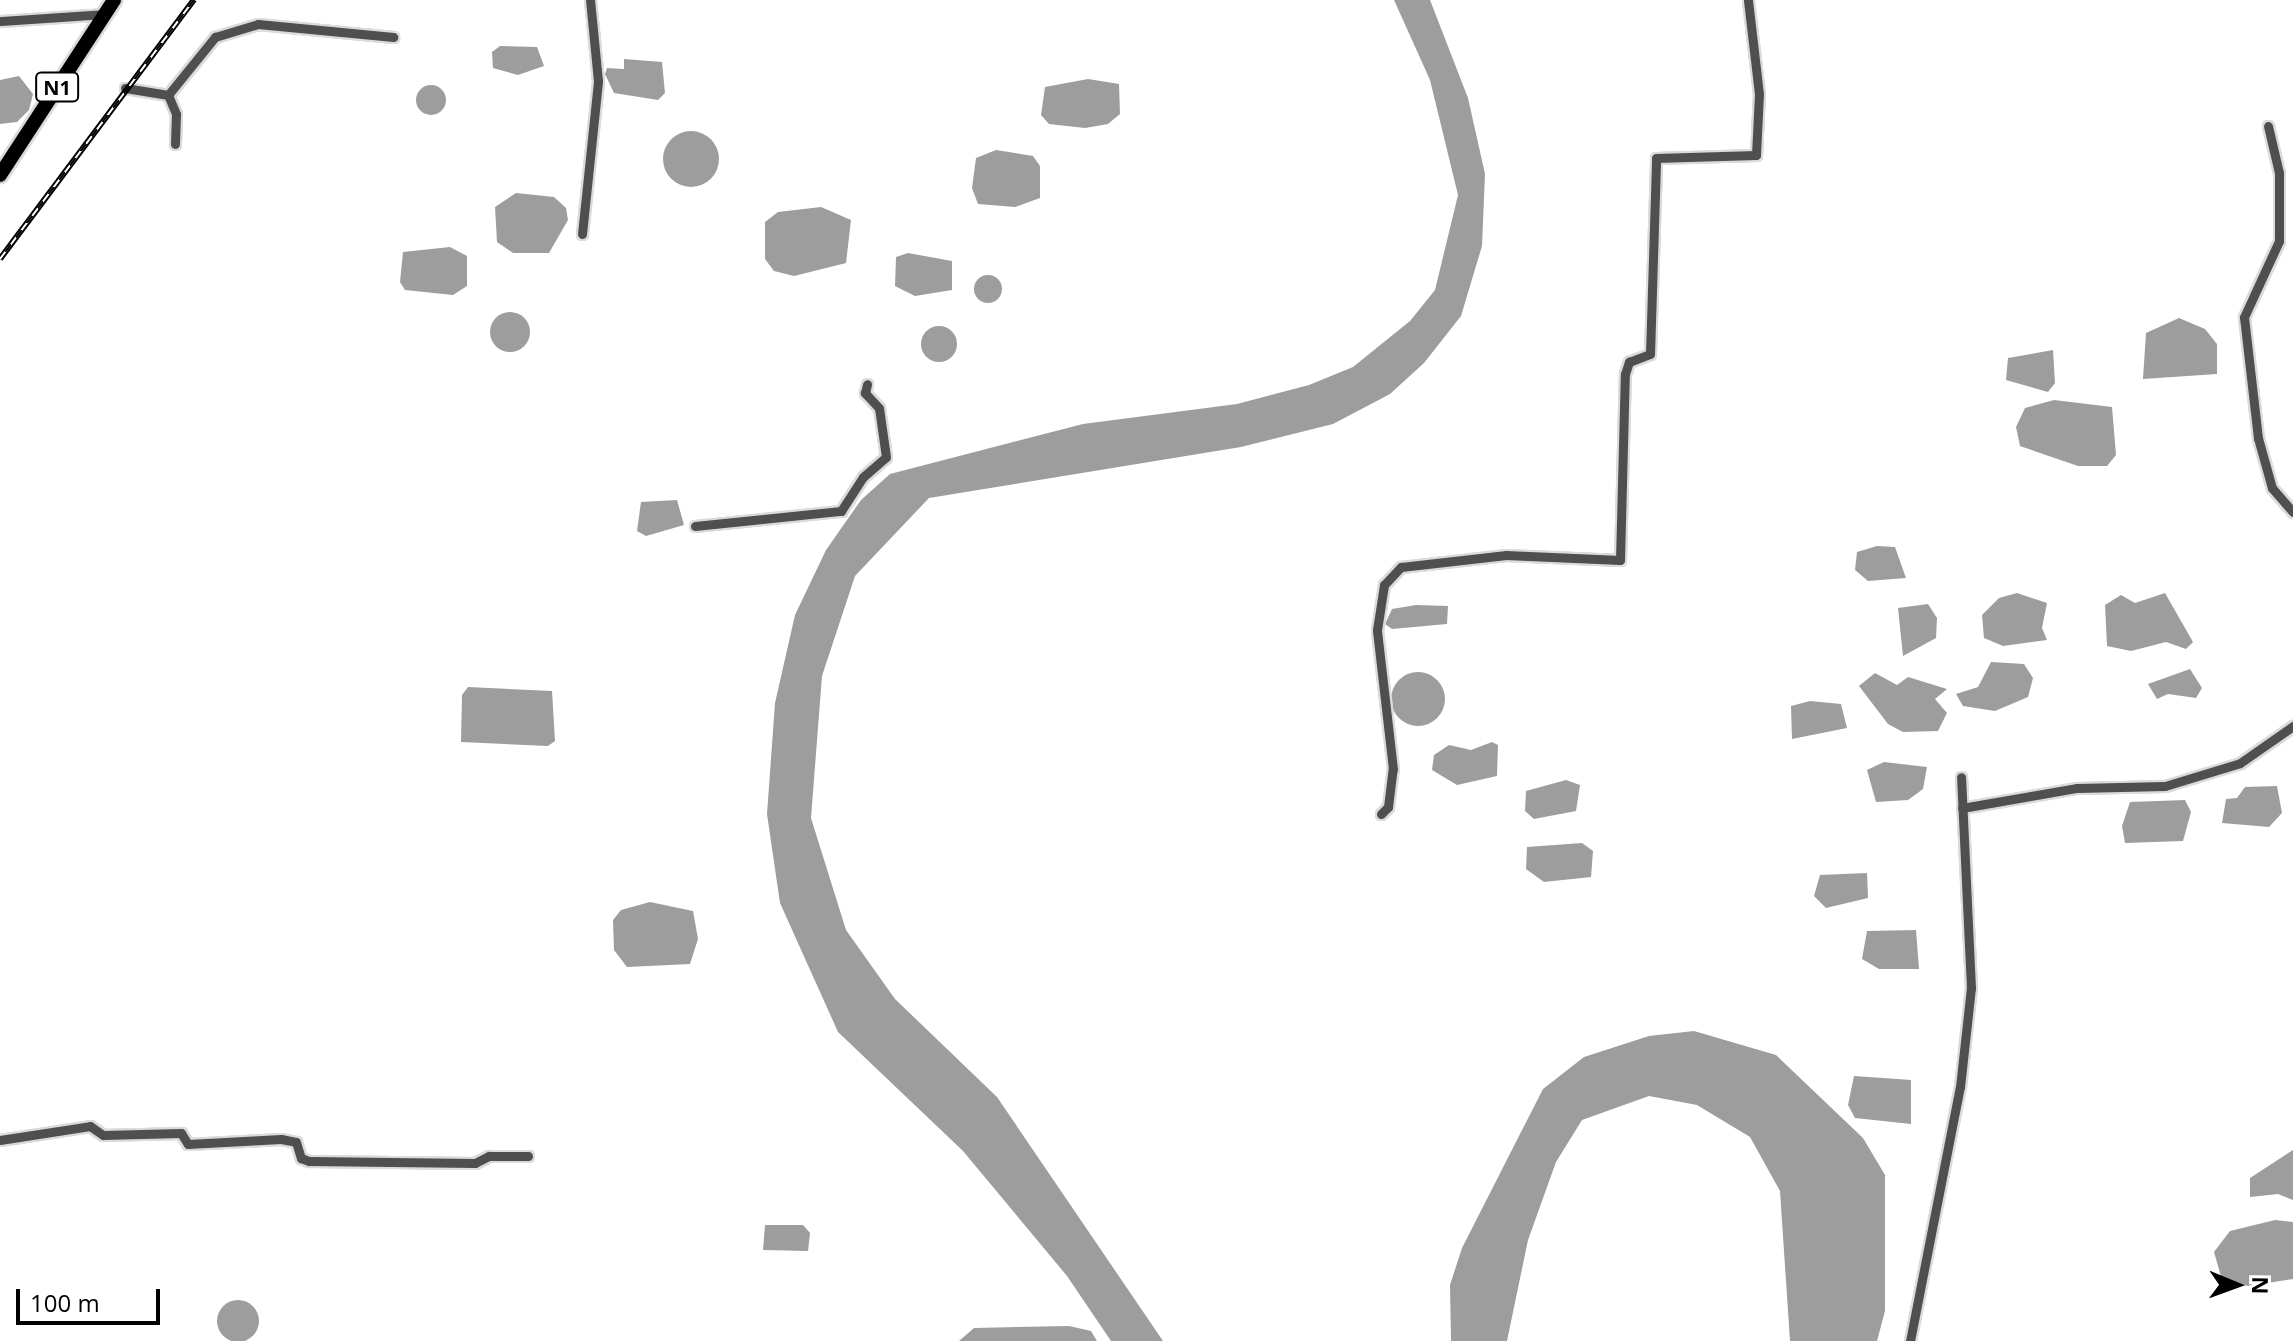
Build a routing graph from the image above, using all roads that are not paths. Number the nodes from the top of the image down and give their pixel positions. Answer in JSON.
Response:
{"nodes":[{"id":1,"x":114,"y":0,"type":"edge"},
{"id":2,"x":590,"y":0,"type":"edge"},
{"id":3,"x":1748,"y":0,"type":"edge"},
{"id":4,"x":105,"y":14,"type":"junction"},
{"id":5,"x":0,"y":21,"type":"edge"},
{"id":6,"x":393,"y":37,"type":"dead end"},
{"id":7,"x":125,"y":88,"type":"dead end"},
{"id":8,"x":168,"y":95,"type":"junction"},
{"id":9,"x":2268,"y":126,"type":"dead end"},
{"id":10,"x":175,"y":144,"type":"dead end"},
{"id":11,"x":0,"y":175,"type":"edge"},
{"id":12,"x":582,"y":234,"type":"dead end"},
{"id":13,"x":867,"y":384,"type":"dead end"},
{"id":14,"x":2293,"y":512,"type":"edge"},
{"id":15,"x":695,"y":526,"type":"dead end"},
{"id":16,"x":2293,"y":726,"type":"edge"},
{"id":17,"x":1961,"y":777,"type":"dead end"},
{"id":18,"x":1962,"y":808,"type":"junction"},
{"id":19,"x":1381,"y":814,"type":"dead end"},
{"id":20,"x":0,"y":1140,"type":"edge"},
{"id":21,"x":528,"y":1156,"type":"dead end"},
{"id":22,"x":1910,"y":1341,"type":"edge"}],
"edges":[{"from":1,"to":4,"type":"highway","number":"N1"},
{"from":2,"to":12,"type":"street"},
{"from":3,"to":19,"type":"street"},
{"from":4,"to":5,"type":"street"},
{"from":4,"to":11,"type":"highway","number":"N1"},
{"from":6,"to":8,"type":"street"},
{"from":7,"to":8,"type":"street"},
{"from":8,"to":10,"type":"street"},
{"from":9,"to":14,"type":"street"},
{"from":13,"to":15,"type":"street"},
{"from":16,"to":18,"type":"street"},
{"from":17,"to":18,"type":"street"},
{"from":18,"to":22,"type":"street"},
{"from":20,"to":21,"type":"street"}]}
